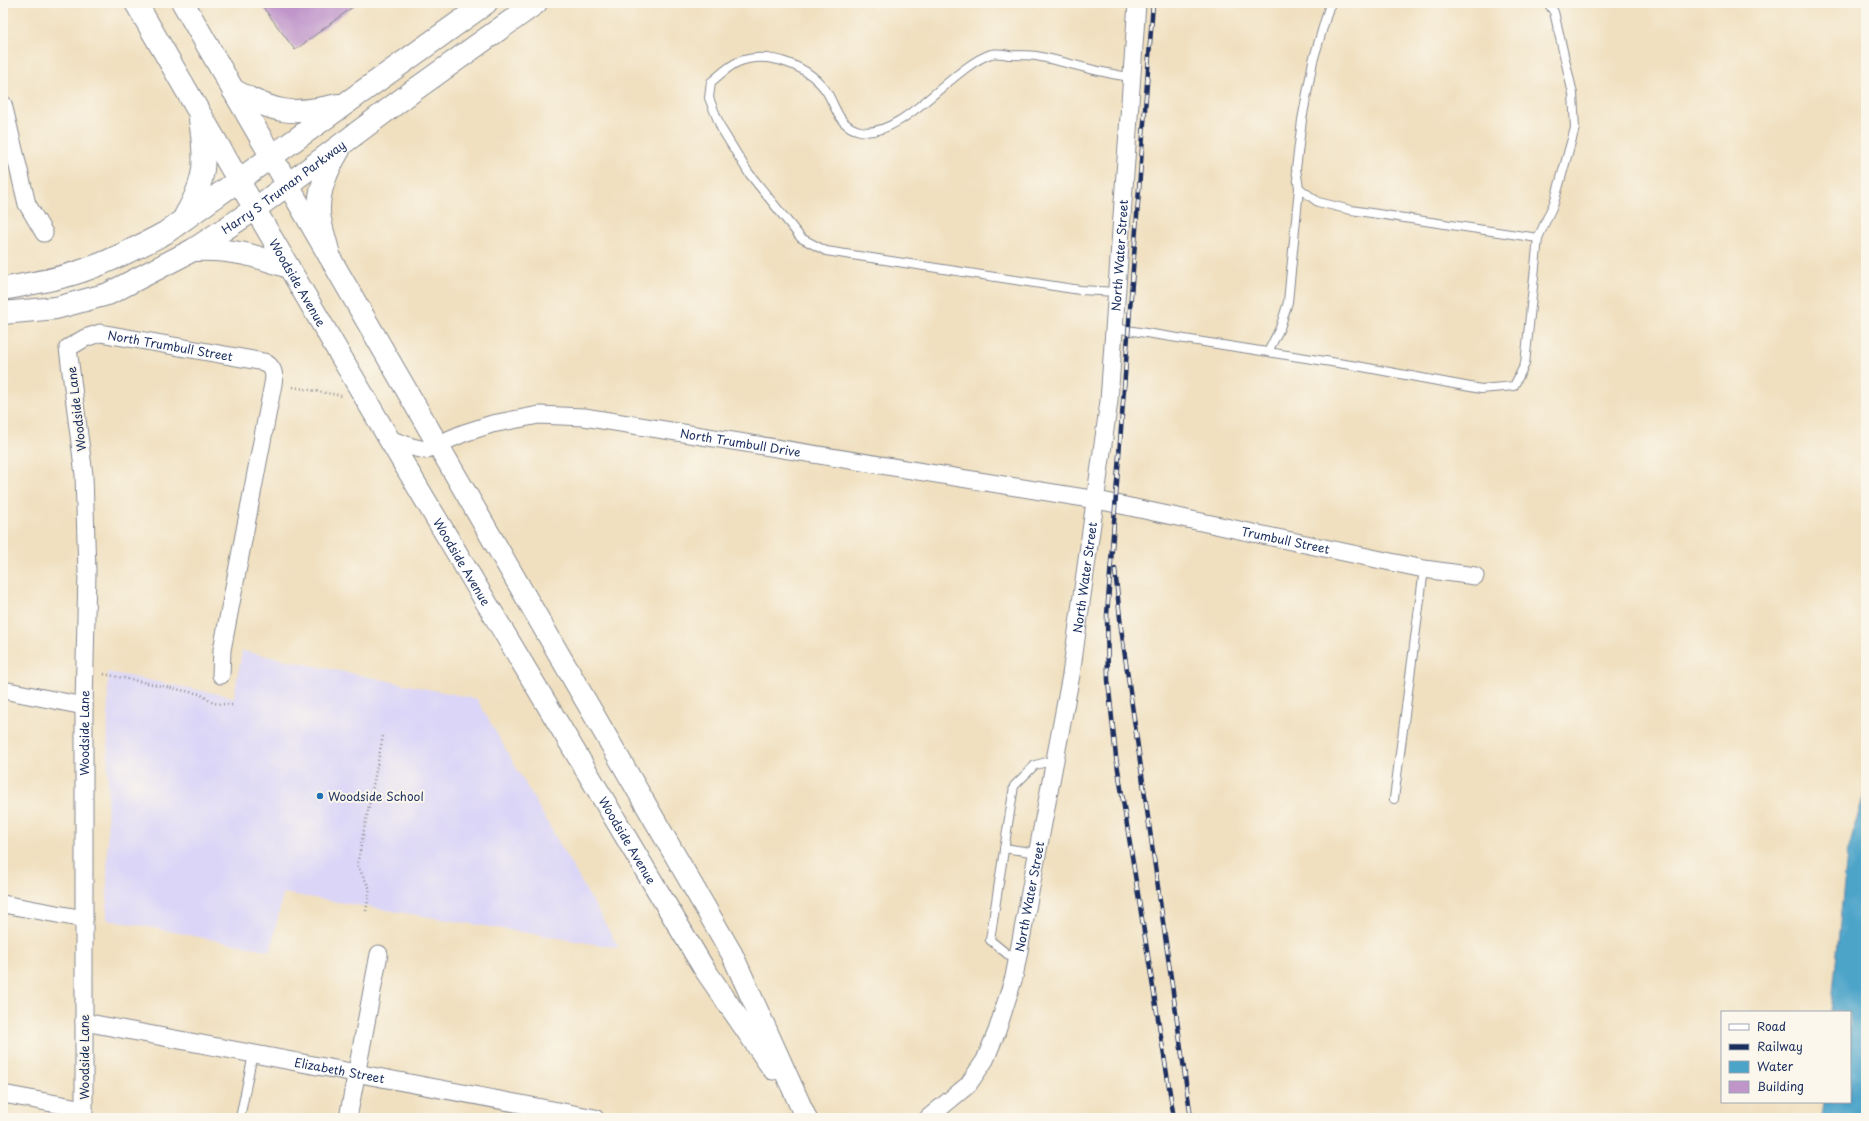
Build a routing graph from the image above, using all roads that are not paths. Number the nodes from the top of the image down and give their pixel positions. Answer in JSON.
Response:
{"nodes":[{"id":1,"x":136,"y":3,"type":"edge"},
{"id":2,"x":183,"y":3,"type":"edge"},
{"id":3,"x":486,"y":3,"type":"edge"},
{"id":4,"x":536,"y":3,"type":"edge"},
{"id":5,"x":1137,"y":3,"type":"edge"},
{"id":6,"x":1332,"y":3,"type":"edge"},
{"id":7,"x":1548,"y":3,"type":"edge"},
{"id":8,"x":1130,"y":77,"type":"junction"},
{"id":9,"x":233,"y":90,"type":"junction"},
{"id":10,"x":347,"y":103,"type":"junction"},
{"id":11,"x":3,"y":104,"type":"edge"},
{"id":12,"x":198,"y":110,"type":"junction"},
{"id":13,"x":343,"y":144,"type":"junction"},
{"id":14,"x":272,"y":157,"type":"junction"},
{"id":15,"x":239,"y":180,"type":"junction"},
{"id":16,"x":288,"y":185,"type":"junction"},
{"id":17,"x":1299,"y":188,"type":"junction"},
{"id":18,"x":255,"y":210,"type":"junction"},
{"id":19,"x":183,"y":220,"type":"junction"},
{"id":20,"x":44,"y":233,"type":"dead end"},
{"id":21,"x":1538,"y":238,"type":"junction"},
{"id":22,"x":193,"y":250,"type":"junction"},
{"id":23,"x":329,"y":255,"type":"junction"},
{"id":24,"x":288,"y":267,"type":"junction"},
{"id":25,"x":3,"y":289,"type":"edge"},
{"id":26,"x":1117,"y":292,"type":"junction"},
{"id":27,"x":3,"y":313,"type":"edge"},
{"id":28,"x":1114,"y":328,"type":"junction"},
{"id":29,"x":68,"y":348,"type":"joint"},
{"id":30,"x":1268,"y":352,"type":"junction"},
{"id":31,"x":389,"y":439,"type":"junction"},
{"id":32,"x":439,"y":445,"type":"junction"},
{"id":33,"x":1097,"y":500,"type":"junction"},
{"id":34,"x":1424,"y":570,"type":"junction"},
{"id":35,"x":1475,"y":576,"type":"dead end"},
{"id":36,"x":221,"y":675,"type":"dead end"},
{"id":37,"x":3,"y":690,"type":"edge"},
{"id":38,"x":84,"y":706,"type":"junction"},
{"id":39,"x":1055,"y":760,"type":"junction"},
{"id":40,"x":1394,"y":799,"type":"dead end"},
{"id":41,"x":1004,"y":848,"type":"junction"},
{"id":42,"x":1036,"y":853,"type":"junction"},
{"id":43,"x":3,"y":904,"type":"edge"},
{"id":44,"x":84,"y":919,"type":"junction"},
{"id":45,"x":379,"y":954,"type":"dead end"},
{"id":46,"x":1017,"y":962,"type":"junction"},
{"id":47,"x":84,"y":1022,"type":"junction"},
{"id":48,"x":253,"y":1054,"type":"junction"},
{"id":49,"x":356,"y":1074,"type":"junction"},
{"id":50,"x":3,"y":1094,"type":"edge"},
{"id":51,"x":84,"y":1113,"type":"edge"},
{"id":52,"x":561,"y":1115,"type":"edge"},
{"id":53,"x":804,"y":1115,"type":"edge"},
{"id":54,"x":240,"y":1118,"type":"edge"},
{"id":55,"x":348,"y":1118,"type":"edge"},
{"id":56,"x":595,"y":1118,"type":"edge"},
{"id":57,"x":928,"y":1118,"type":"edge"}],
"edges":[{"from":1,"to":12,"type":"main road","name":"Woodside Avenue"},
{"from":2,"to":9,"type":"main road","name":"Woodside Avenue"},
{"from":3,"to":10,"type":"main road"},
{"from":4,"to":13,"type":"main road","name":"Harry S Truman Parkway"},
{"from":5,"to":8,"type":"street","name":"North Water Street"},
{"from":6,"to":17,"type":"lane"},
{"from":7,"to":21,"type":"lane"},
{"from":8,"to":26,"type":"street","name":"North Water Street"},
{"from":8,"to":26,"type":"lane"},
{"from":9,"to":10,"type":"main road"},
{"from":9,"to":14,"type":"main road","name":"Woodside Avenue"},
{"from":10,"to":14,"type":"main road"},
{"from":11,"to":20,"type":"street"},
{"from":12,"to":15,"type":"main road","name":"Woodside Avenue"},
{"from":12,"to":19,"type":"main road"},
{"from":13,"to":16,"type":"main road","name":"Harry S Truman Parkway"},
{"from":13,"to":23,"type":"main road"},
{"from":14,"to":15,"type":"main road"},
{"from":14,"to":16,"type":"main road","name":"Woodside Avenue"},
{"from":15,"to":18,"type":"main road","name":"Woodside Avenue"},
{"from":15,"to":19,"type":"main road"},
{"from":16,"to":18,"type":"main road","name":"Harry S Truman Parkway"},
{"from":16,"to":23,"type":"street","name":"Woodside Avenue"},
{"from":17,"to":21,"type":"lane"},
{"from":17,"to":30,"type":"lane"},
{"from":18,"to":22,"type":"main road","name":"Harry S Truman Parkway"},
{"from":18,"to":24,"type":"street","name":"Woodside Avenue"},
{"from":19,"to":25,"type":"main road"},
{"from":21,"to":30,"type":"lane"},
{"from":22,"to":24,"type":"main road"},
{"from":22,"to":27,"type":"main road","name":"Harry S Truman Parkway"},
{"from":23,"to":32,"type":"street","name":"Woodside Avenue"},
{"from":24,"to":31,"type":"street","name":"Woodside Avenue"},
{"from":26,"to":28,"type":"street","name":"North Water Street"},
{"from":28,"to":30,"type":"lane"},
{"from":28,"to":33,"type":"street","name":"North Water Street"},
{"from":29,"to":36,"type":"street","name":"North Trumbull Street"},
{"from":29,"to":38,"type":"street","name":"Woodside Lane"},
{"from":31,"to":32,"type":"street","name":"North Trumbull Drive"},
{"from":31,"to":53,"type":"street","name":"Woodside Avenue"},
{"from":32,"to":33,"type":"street","name":"North Trumbull Drive"},
{"from":32,"to":53,"type":"street","name":"Woodside Avenue"},
{"from":33,"to":34,"type":"street","name":"Trumbull Street"},
{"from":33,"to":39,"type":"street","name":"North Water Street"},
{"from":34,"to":35,"type":"street","name":"Trumbull Street"},
{"from":34,"to":40,"type":"lane"},
{"from":37,"to":38,"type":"street"},
{"from":38,"to":44,"type":"street","name":"Woodside Lane"},
{"from":39,"to":41,"type":"lane"},
{"from":39,"to":42,"type":"street","name":"North Water Street"},
{"from":41,"to":42,"type":"lane"},
{"from":41,"to":46,"type":"lane"},
{"from":42,"to":46,"type":"street","name":"North Water Street"},
{"from":43,"to":44,"type":"street"},
{"from":44,"to":47,"type":"street","name":"Woodside Lane"},
{"from":45,"to":49,"type":"street"},
{"from":46,"to":57,"type":"street","name":"North Water Street"},
{"from":47,"to":48,"type":"street","name":"Elizabeth Street"},
{"from":47,"to":51,"type":"street","name":"Woodside Lane"},
{"from":48,"to":49,"type":"street","name":"Elizabeth Street"},
{"from":48,"to":54,"type":"lane"},
{"from":49,"to":52,"type":"street","name":"Elizabeth Street"},
{"from":49,"to":55,"type":"street"},
{"from":50,"to":51,"type":"street"},
{"from":52,"to":56,"type":"street","name":"Elizabeth Street"}]}
